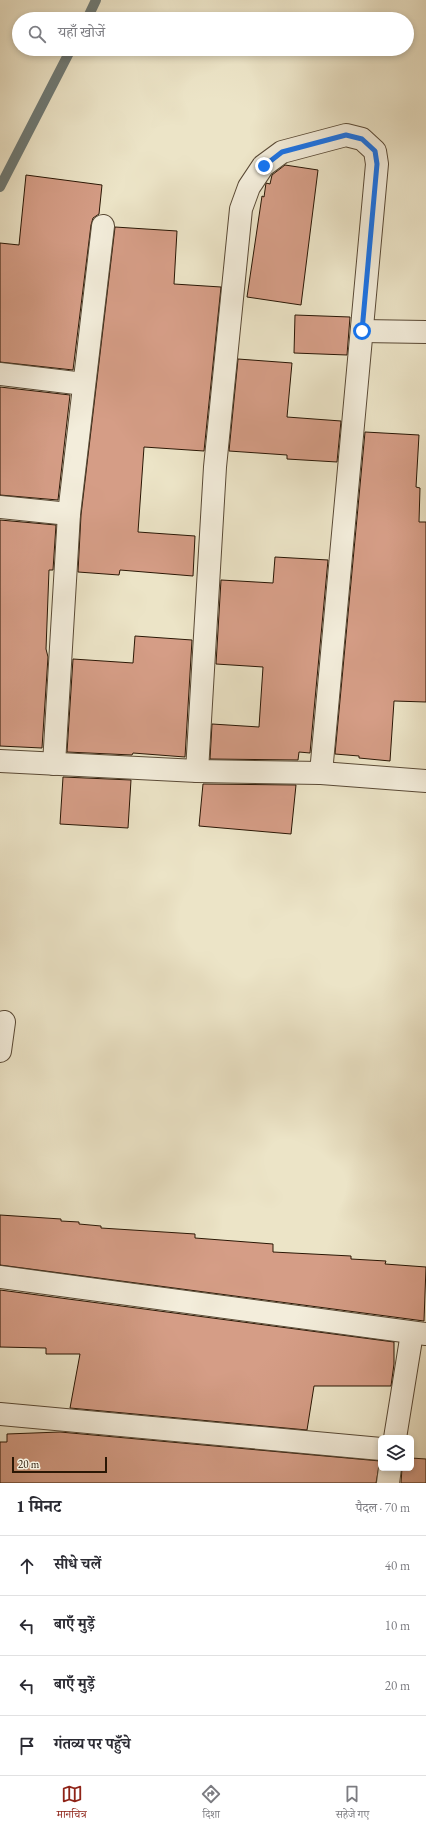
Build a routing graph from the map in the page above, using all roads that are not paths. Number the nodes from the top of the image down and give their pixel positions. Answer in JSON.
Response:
{"nodes":[{"id":1,"x":103,"y":226,"type":"dead end"},
{"id":2,"x":362,"y":331,"type":"junction"},
{"id":3,"x":426,"y":332,"type":"edge"},
{"id":4,"x":0,"y":374,"type":"edge"},
{"id":5,"x":84,"y":384,"type":"junction"},
{"id":6,"x":0,"y":507,"type":"edge"},
{"id":7,"x":69,"y":514,"type":"junction"},
{"id":8,"x":0,"y":761,"type":"edge"},
{"id":9,"x":54,"y":764,"type":"junction"},
{"id":10,"x":197,"y":771,"type":"junction"},
{"id":11,"x":321,"y":773,"type":"junction"},
{"id":12,"x":426,"y":781,"type":"edge"},
{"id":13,"x":4,"y":1022,"type":"dead end"},
{"id":14,"x":0,"y":1051,"type":"edge"},
{"id":15,"x":0,"y":1277,"type":"edge"},
{"id":16,"x":419,"y":1333,"type":"edge"},
{"id":17,"x":0,"y":1414,"type":"edge"},
{"id":18,"x":396,"y":1435,"type":"edge"},
{"id":19,"x":378,"y":1449,"type":"edge"},
{"id":20,"x":390,"y":1471,"type":"edge"},
{"id":21,"x":388,"y":1483,"type":"edge"}],
"edges":[{"from":1,"to":5,"type":"street"},
{"from":2,"to":3,"type":"street"},
{"from":2,"to":10,"type":"street"},
{"from":2,"to":11,"type":"street"},
{"from":4,"to":5,"type":"street"},
{"from":5,"to":7,"type":"street"},
{"from":6,"to":7,"type":"street"},
{"from":7,"to":9,"type":"street"},
{"from":8,"to":9,"type":"street"},
{"from":9,"to":10,"type":"street"},
{"from":10,"to":11,"type":"street"},
{"from":11,"to":12,"type":"street"},
{"from":13,"to":14,"type":"street"},
{"from":15,"to":16,"type":"street"},
{"from":16,"to":18,"type":"street"},
{"from":17,"to":19,"type":"street"},
{"from":20,"to":21,"type":"street"}]}
